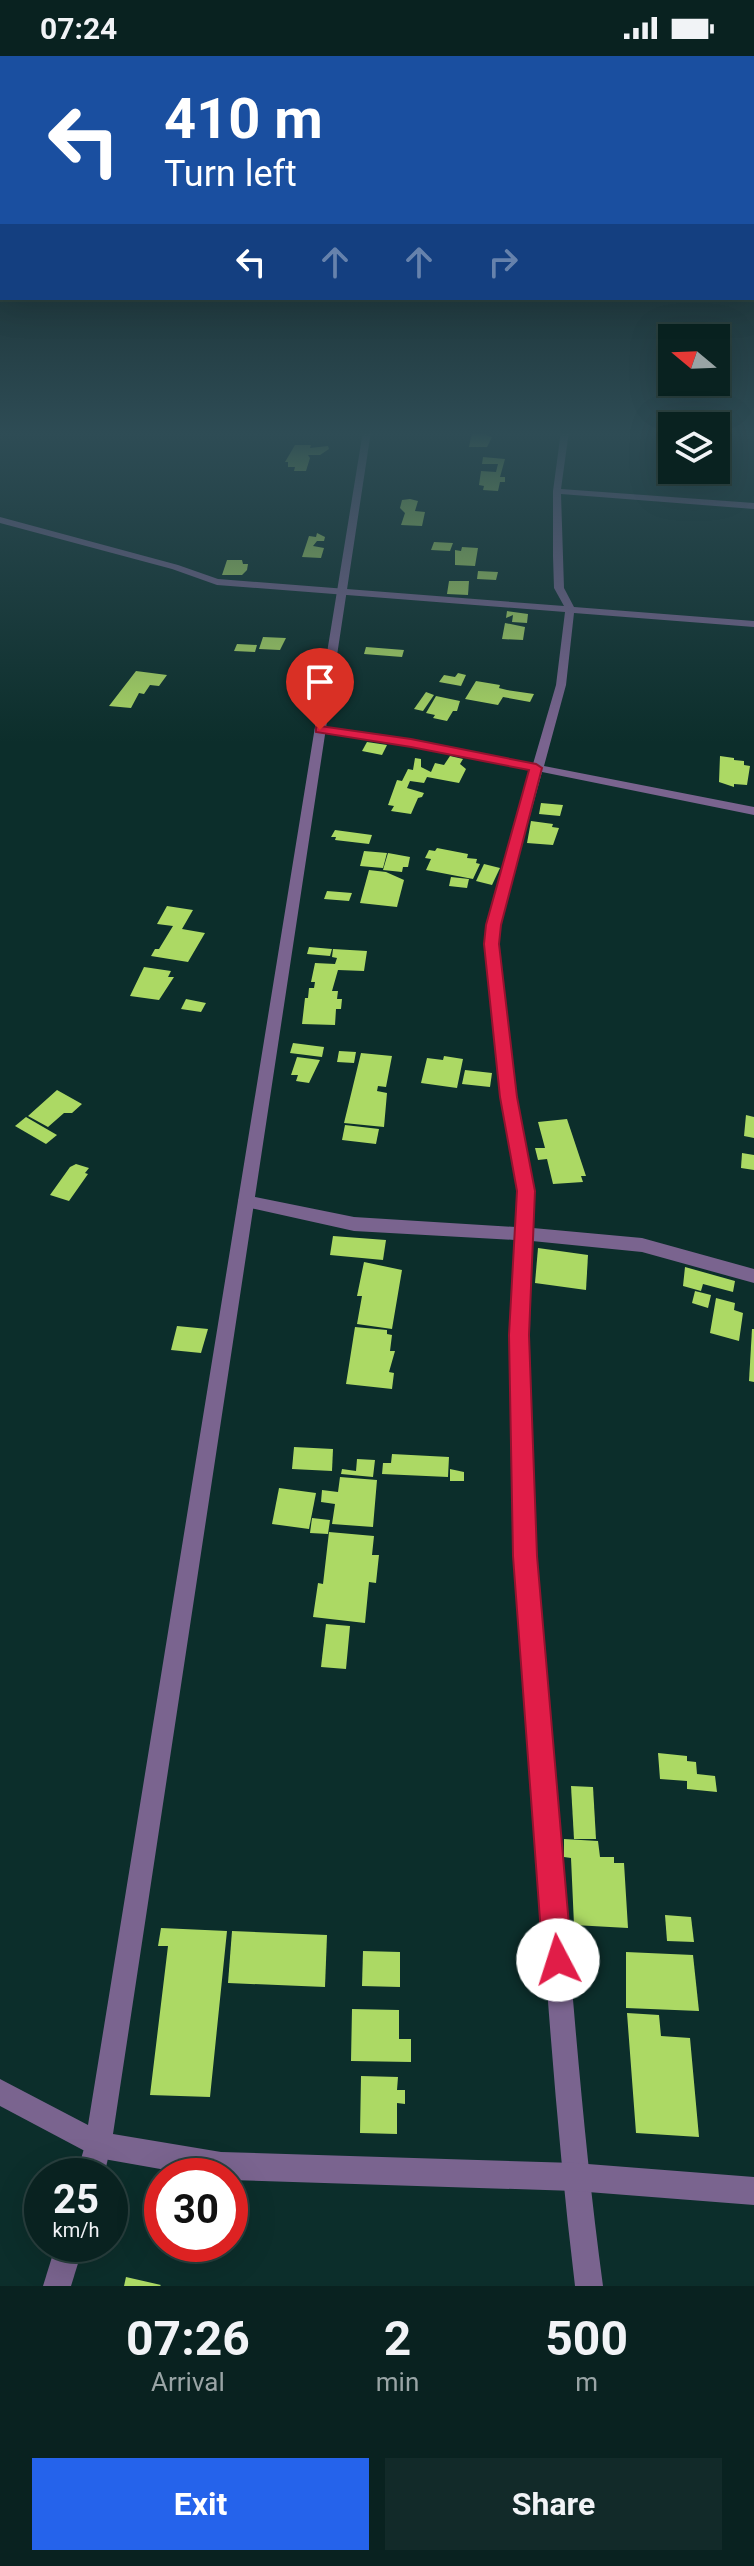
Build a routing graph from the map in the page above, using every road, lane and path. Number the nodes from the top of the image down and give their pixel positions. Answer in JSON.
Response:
{"nodes":[{"id":1,"x":56,"y":535,"type":"edge"},
{"id":2,"x":351,"y":535,"type":"edge"},
{"id":3,"x":558,"y":535,"type":"edge"},
{"id":4,"x":343,"y":592,"type":"junction"},
{"id":5,"x":570,"y":609,"type":"junction"},
{"id":6,"x":754,"y":624,"type":"edge"},
{"id":7,"x":320,"y":730,"type":"junction"},
{"id":8,"x":536,"y":768,"type":"junction"},
{"id":9,"x":754,"y":811,"type":"edge"},
{"id":10,"x":246,"y":1201,"type":"junction"},
{"id":11,"x":525,"y":1233,"type":"junction"},
{"id":12,"x":754,"y":1276,"type":"edge"},
{"id":13,"x":0,"y":2092,"type":"edge"},
{"id":14,"x":98,"y":2145,"type":"junction"},
{"id":15,"x":95,"y":2158,"type":"edge"},
{"id":16,"x":575,"y":2177,"type":"junction"},
{"id":17,"x":754,"y":2191,"type":"edge"},
{"id":18,"x":64,"y":2262,"type":"edge"},
{"id":19,"x":57,"y":2286,"type":"edge"},
{"id":20,"x":589,"y":2286,"type":"edge"}],
"edges":[{"from":1,"to":4,"type":"street"},
{"from":2,"to":4,"type":"street"},
{"from":3,"to":5,"type":"street"},
{"from":4,"to":5,"type":"street"},
{"from":4,"to":7,"type":"street"},
{"from":5,"to":6,"type":"street"},
{"from":5,"to":8,"type":"street"},
{"from":7,"to":8,"type":"street"},
{"from":7,"to":10,"type":"street"},
{"from":8,"to":9,"type":"street"},
{"from":8,"to":11,"type":"street"},
{"from":10,"to":11,"type":"street"},
{"from":10,"to":14,"type":"street"},
{"from":11,"to":12,"type":"street"},
{"from":11,"to":16,"type":"street"},
{"from":13,"to":14,"type":"street"},
{"from":14,"to":15,"type":"street"},
{"from":14,"to":16,"type":"street"},
{"from":16,"to":17,"type":"street"},
{"from":16,"to":20,"type":"street"},
{"from":18,"to":19,"type":"street"}]}
